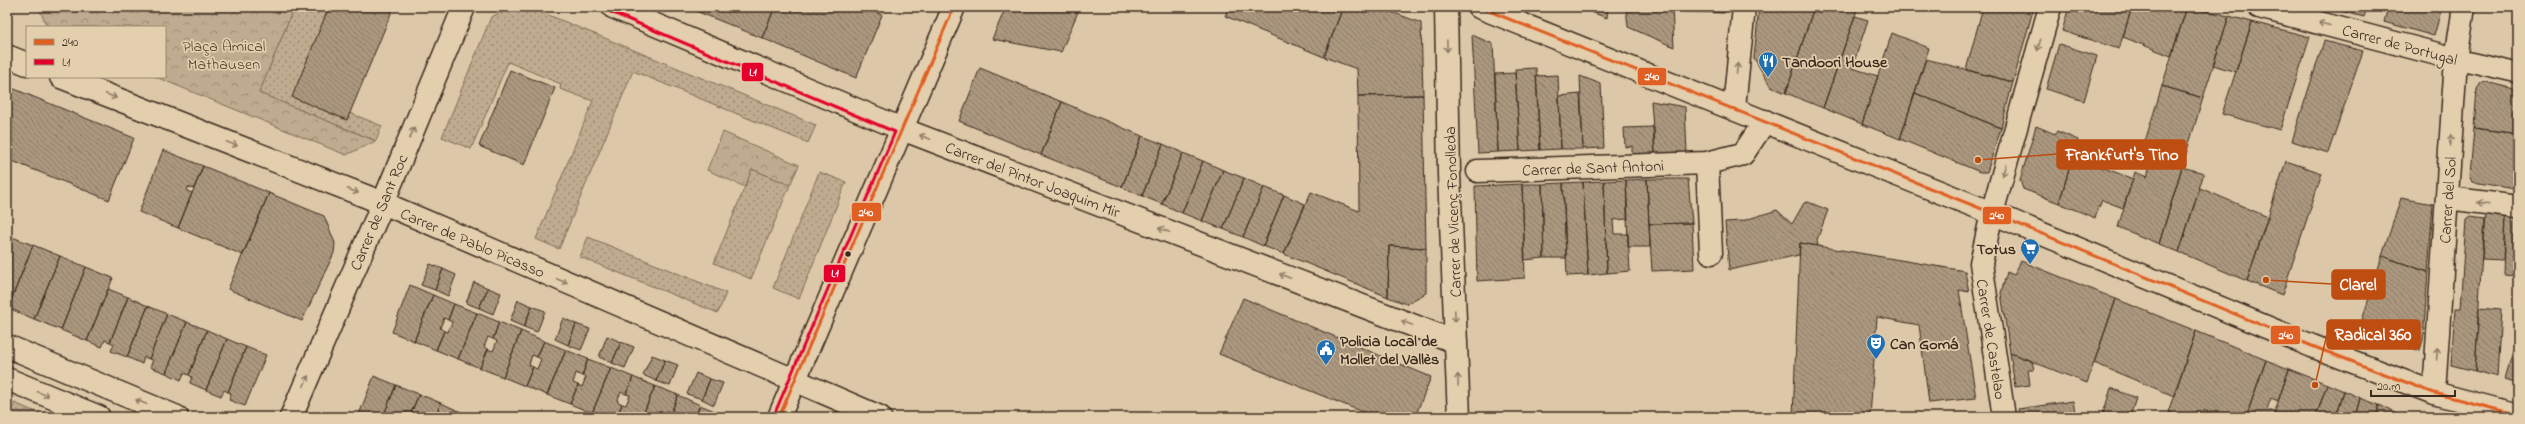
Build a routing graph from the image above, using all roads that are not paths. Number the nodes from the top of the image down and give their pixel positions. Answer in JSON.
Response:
{"nodes":[{"id":1,"x":464,"y":7,"type":"edge"},
{"id":2,"x":613,"y":7,"type":"edge"},
{"id":3,"x":954,"y":7,"type":"edge"},
{"id":4,"x":1446,"y":7,"type":"edge"},
{"id":5,"x":1479,"y":7,"type":"edge"},
{"id":6,"x":1744,"y":7,"type":"edge"},
{"id":7,"x":2050,"y":7,"type":"edge"},
{"id":8,"x":2259,"y":7,"type":"edge"},
{"id":9,"x":2464,"y":7,"type":"edge"},
{"id":10,"x":7,"y":56,"type":"edge"},
{"id":11,"x":2456,"y":59,"type":"junction"},
{"id":12,"x":26,"y":64,"type":"edge"},
{"id":13,"x":2518,"y":73,"type":"edge"},
{"id":14,"x":64,"y":78,"type":"edge"},
{"id":15,"x":1734,"y":108,"type":"junction"},
{"id":16,"x":1765,"y":121,"type":"junction"},
{"id":17,"x":902,"y":128,"type":"junction"},
{"id":18,"x":1707,"y":163,"type":"junction"},
{"id":19,"x":1478,"y":171,"type":"dead end"},
{"id":20,"x":2448,"y":198,"type":"junction"},
{"id":21,"x":383,"y":203,"type":"junction"},
{"id":22,"x":2518,"y":207,"type":"edge"},
{"id":23,"x":1992,"y":213,"type":"junction"},
{"id":24,"x":1712,"y":253,"type":"dead end"},
{"id":25,"x":1456,"y":342,"type":"junction"},
{"id":26,"x":7,"y":346,"type":"edge"},
{"id":27,"x":7,"y":379,"type":"edge"},
{"id":28,"x":794,"y":382,"type":"junction"},
{"id":29,"x":2434,"y":393,"type":"junction"},
{"id":30,"x":2518,"y":415,"type":"edge"},
{"id":31,"x":99,"y":417,"type":"edge"},
{"id":32,"x":177,"y":417,"type":"edge"},
{"id":33,"x":291,"y":417,"type":"edge"},
{"id":34,"x":779,"y":417,"type":"edge"},
{"id":35,"x":880,"y":417,"type":"edge"},
{"id":36,"x":1459,"y":417,"type":"edge"},
{"id":37,"x":2004,"y":417,"type":"edge"}],
"edges":[{"from":21,"to":1,"type":"street","name":"Carrer de Sant Roc","one_way":true},
{"from":2,"to":17,"type":"street","name":"Carrer del Pintor Joaquim Mir"},
{"from":3,"to":17,"type":"street"},
{"from":4,"to":25,"type":"street","name":"Carrer de Vicenç Fonolleda","one_way":true},
{"from":5,"to":15,"type":"street"},
{"from":15,"to":6,"type":"street","one_way":true},
{"from":7,"to":23,"type":"street","name":"Carrer de Castelao","one_way":true},
{"from":11,"to":8,"type":"street","name":"Carrer de Portugal","one_way":true},
{"from":9,"to":11,"type":"street","name":"Carrer del Sol"},
{"from":10,"to":12,"type":"street"},
{"from":11,"to":13,"type":"street","name":"Carrer de Portugal"},
{"from":20,"to":11,"type":"street","name":"Carrer del Sol","one_way":true},
{"from":14,"to":21,"type":"street","name":"Carrer de Pablo Picasso","one_way":true},
{"from":15,"to":16,"type":"street"},
{"from":16,"to":18,"type":"street","name":"Carrer de Sant Antoni"},
{"from":16,"to":23,"type":"street"},
{"from":25,"to":17,"type":"street","name":"Carrer del Pintor Joaquim Mir","one_way":true},
{"from":17,"to":28,"type":"street"},
{"from":18,"to":19,"type":"street","name":"Carrer de Sant Antoni"},
{"from":18,"to":24,"type":"street"},
{"from":22,"to":20,"type":"street","one_way":true},
{"from":29,"to":20,"type":"street","name":"Carrer del Sol","one_way":true},
{"from":21,"to":28,"type":"street","name":"Carrer de Pablo Picasso","one_way":true},
{"from":33,"to":21,"type":"street","name":"Carrer de Sant Roc","one_way":true},
{"from":23,"to":29,"type":"street"},
{"from":23,"to":37,"type":"street","name":"Carrer de Castelao"},
{"from":36,"to":25,"type":"street","name":"Carrer de Vicenç Fonolleda","one_way":true},
{"from":32,"to":26,"type":"street","one_way":true},
{"from":27,"to":31,"type":"street","one_way":true},
{"from":28,"to":34,"type":"street"},
{"from":28,"to":35,"type":"street","name":"Carrer de Pablo Picasso"},
{"from":29,"to":30,"type":"street"}]}
